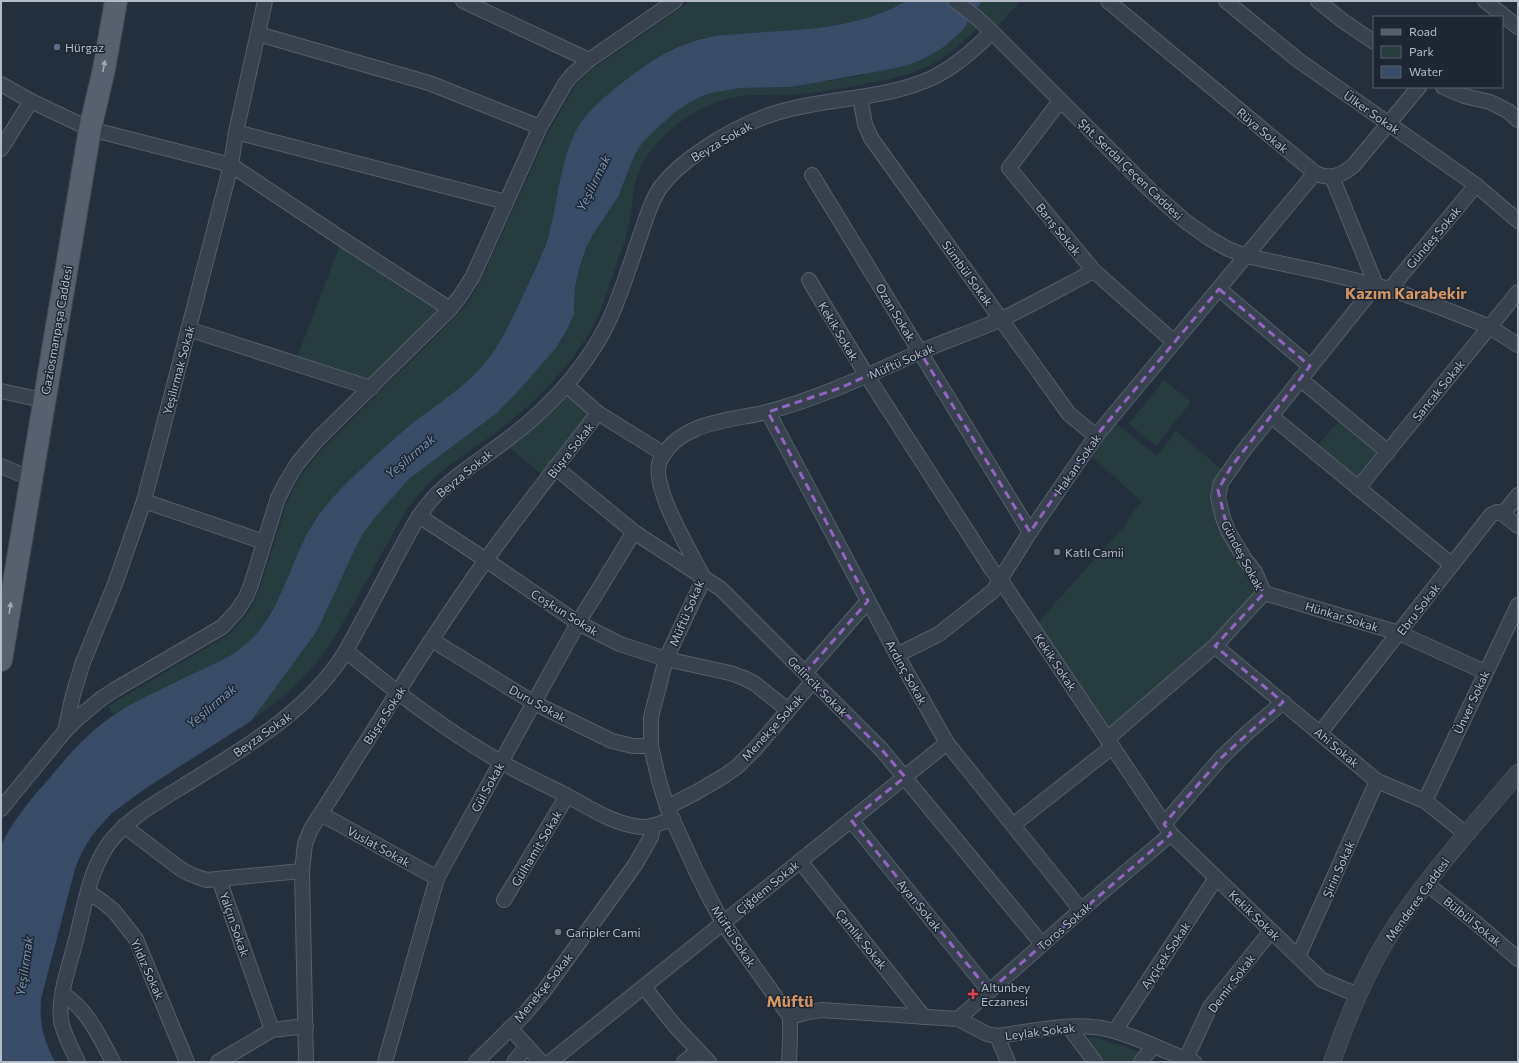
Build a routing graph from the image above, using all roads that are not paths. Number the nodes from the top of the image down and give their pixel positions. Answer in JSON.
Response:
{"nodes":[{"id":1,"x":100,"y":1,"type":"edge"},
{"id":2,"x":116,"y":1,"type":"edge"},
{"id":3,"x":265,"y":1,"type":"edge"},
{"id":4,"x":463,"y":1,"type":"edge"},
{"id":5,"x":675,"y":1,"type":"edge"},
{"id":6,"x":955,"y":1,"type":"edge"},
{"id":7,"x":1108,"y":1,"type":"edge"},
{"id":8,"x":1226,"y":1,"type":"edge"},
{"id":9,"x":1486,"y":1,"type":"edge"},
{"id":10,"x":1323,"y":3,"type":"edge"},
{"id":11,"x":1518,"y":26,"type":"edge"},
{"id":12,"x":992,"y":32,"type":"junction"},
{"id":13,"x":258,"y":34,"type":"junction"},
{"id":14,"x":1373,"y":41,"type":"edge"},
{"id":15,"x":589,"y":60,"type":"junction"},
{"id":16,"x":1,"y":84,"type":"edge"},
{"id":17,"x":1418,"y":88,"type":"edge"},
{"id":18,"x":1445,"y":88,"type":"edge"},
{"id":19,"x":860,"y":96,"type":"junction"},
{"id":20,"x":31,"y":101,"type":"junction"},
{"id":21,"x":1060,"y":101,"type":"junction"},
{"id":22,"x":1515,"y":112,"type":"edge"},
{"id":23,"x":1388,"y":123,"type":"junction"},
{"id":24,"x":540,"y":126,"type":"junction"},
{"id":25,"x":85,"y":127,"type":"junction"},
{"id":26,"x":236,"y":132,"type":"junction"},
{"id":27,"x":1,"y":149,"type":"edge"},
{"id":28,"x":231,"y":165,"type":"junction"},
{"id":29,"x":1315,"y":173,"type":"junction"},
{"id":30,"x":812,"y":175,"type":"dead end"},
{"id":31,"x":1332,"y":177,"type":"junction"},
{"id":32,"x":1476,"y":185,"type":"junction"},
{"id":33,"x":506,"y":202,"type":"junction"},
{"id":34,"x":1518,"y":221,"type":"edge"},
{"id":35,"x":1246,"y":256,"type":"junction"},
{"id":36,"x":1094,"y":271,"type":"junction"},
{"id":37,"x":809,"y":280,"type":"dead end"},
{"id":38,"x":1383,"y":287,"type":"junction"},
{"id":39,"x":1219,"y":289,"type":"junction"},
{"id":40,"x":1518,"y":292,"type":"edge"},
{"id":41,"x":450,"y":309,"type":"junction"},
{"id":42,"x":1001,"y":319,"type":"junction"},
{"id":43,"x":1490,"y":327,"type":"junction"},
{"id":44,"x":188,"y":328,"type":"junction"},
{"id":45,"x":1174,"y":342,"type":"junction"},
{"id":46,"x":1518,"y":345,"type":"edge"},
{"id":47,"x":920,"y":352,"type":"junction"},
{"id":48,"x":1310,"y":366,"type":"junction"},
{"id":49,"x":867,"y":376,"type":"junction"},
{"id":50,"x":1300,"y":379,"type":"junction"},
{"id":51,"x":566,"y":385,"type":"junction"},
{"id":52,"x":371,"y":388,"type":"junction"},
{"id":53,"x":1,"y":391,"type":"edge"},
{"id":54,"x":33,"y":398,"type":"junction"},
{"id":55,"x":768,"y":412,"type":"junction"},
{"id":56,"x":598,"y":413,"type":"junction"},
{"id":57,"x":1271,"y":416,"type":"junction"},
{"id":58,"x":1096,"y":436,"type":"junction"},
{"id":59,"x":1388,"y":452,"type":"junction"},
{"id":60,"x":664,"y":454,"type":"junction"},
{"id":61,"x":555,"y":467,"type":"junction"},
{"id":62,"x":10,"y":470,"type":"edge"},
{"id":63,"x":1358,"y":488,"type":"junction"},
{"id":64,"x":1518,"y":495,"type":"edge"},
{"id":65,"x":144,"y":501,"type":"junction"},
{"id":66,"x":1502,"y":514,"type":"junction"},
{"id":67,"x":418,"y":516,"type":"junction"},
{"id":68,"x":1518,"y":526,"type":"edge"},
{"id":69,"x":634,"y":532,"type":"junction"},
{"id":70,"x":1030,"y":532,"type":"junction"},
{"id":71,"x":264,"y":542,"type":"junction"},
{"id":72,"x":486,"y":560,"type":"junction"},
{"id":73,"x":1452,"y":565,"type":"junction"},
{"id":74,"x":704,"y":578,"type":"junction"},
{"id":75,"x":1000,"y":579,"type":"junction"},
{"id":76,"x":1,"y":588,"type":"edge"},
{"id":77,"x":1264,"y":593,"type":"junction"},
{"id":78,"x":868,"y":601,"type":"junction"},
{"id":79,"x":1518,"y":604,"type":"edge"},
{"id":80,"x":578,"y":623,"type":"junction"},
{"id":81,"x":1399,"y":633,"type":"junction"},
{"id":82,"x":432,"y":640,"type":"junction"},
{"id":83,"x":1215,"y":646,"type":"junction"},
{"id":84,"x":346,"y":651,"type":"junction"},
{"id":85,"x":897,"y":655,"type":"junction"},
{"id":86,"x":666,"y":659,"type":"junction"},
{"id":87,"x":1,"y":660,"type":"edge"},
{"id":88,"x":1485,"y":672,"type":"junction"},
{"id":89,"x":809,"y":677,"type":"junction"},
{"id":90,"x":398,"y":693,"type":"junction"},
{"id":91,"x":1283,"y":702,"type":"junction"},
{"id":92,"x":534,"y":703,"type":"junction"},
{"id":93,"x":788,"y":710,"type":"junction"},
{"id":94,"x":65,"y":731,"type":"junction"},
{"id":95,"x":1320,"y":733,"type":"junction"},
{"id":96,"x":947,"y":743,"type":"junction"},
{"id":97,"x":1110,"y":743,"type":"junction"},
{"id":98,"x":651,"y":746,"type":"junction"},
{"id":99,"x":501,"y":762,"type":"junction"},
{"id":100,"x":1518,"y":773,"type":"edge"},
{"id":101,"x":905,"y":777,"type":"junction"},
{"id":102,"x":1377,"y":781,"type":"junction"},
{"id":103,"x":567,"y":796,"type":"junction"},
{"id":104,"x":1425,"y":801,"type":"junction"},
{"id":105,"x":3,"y":804,"type":"edge"},
{"id":106,"x":670,"y":813,"type":"junction"},
{"id":107,"x":321,"y":814,"type":"junction"},
{"id":108,"x":851,"y":820,"type":"junction"},
{"id":109,"x":1013,"y":825,"type":"junction"},
{"id":110,"x":124,"y":826,"type":"junction"},
{"id":111,"x":653,"y":826,"type":"junction"},
{"id":112,"x":1167,"y":829,"type":"junction"},
{"id":113,"x":1466,"y":834,"type":"junction"},
{"id":114,"x":800,"y":862,"type":"junction"},
{"id":115,"x":302,"y":871,"type":"junction"},
{"id":116,"x":437,"y":878,"type":"junction"},
{"id":117,"x":1216,"y":878,"type":"junction"},
{"id":118,"x":219,"y":879,"type":"junction"},
{"id":119,"x":1427,"y":884,"type":"junction"},
{"id":120,"x":88,"y":892,"type":"junction"},
{"id":121,"x":504,"y":900,"type":"dead end"},
{"id":122,"x":1081,"y":910,"type":"junction"},
{"id":123,"x":723,"y":923,"type":"junction"},
{"id":124,"x":1271,"y":931,"type":"junction"},
{"id":125,"x":1042,"y":944,"type":"junction"},
{"id":126,"x":1298,"y":957,"type":"junction"},
{"id":127,"x":1518,"y":959,"type":"edge"},
{"id":128,"x":644,"y":986,"type":"junction"},
{"id":129,"x":989,"y":991,"type":"junction"},
{"id":130,"x":63,"y":994,"type":"junction"},
{"id":131,"x":1358,"y":995,"type":"junction"},
{"id":132,"x":790,"y":1017,"type":"junction"},
{"id":133,"x":924,"y":1017,"type":"junction"},
{"id":134,"x":958,"y":1019,"type":"junction"},
{"id":135,"x":306,"y":1026,"type":"junction"},
{"id":136,"x":1069,"y":1027,"type":"junction"},
{"id":137,"x":510,"y":1028,"type":"junction"},
{"id":138,"x":272,"y":1030,"type":"junction"},
{"id":139,"x":1114,"y":1032,"type":"junction"},
{"id":140,"x":997,"y":1036,"type":"junction"},
{"id":141,"x":527,"y":1046,"type":"junction"},
{"id":142,"x":1152,"y":1046,"type":"junction"},
{"id":143,"x":698,"y":1050,"type":"junction"},
{"id":144,"x":1190,"y":1061,"type":"edge"},
{"id":145,"x":78,"y":1062,"type":"edge"},
{"id":146,"x":113,"y":1062,"type":"edge"},
{"id":147,"x":187,"y":1062,"type":"edge"},
{"id":148,"x":218,"y":1062,"type":"edge"},
{"id":149,"x":306,"y":1062,"type":"edge"},
{"id":150,"x":385,"y":1062,"type":"edge"},
{"id":151,"x":476,"y":1062,"type":"edge"},
{"id":152,"x":514,"y":1062,"type":"edge"},
{"id":153,"x":540,"y":1062,"type":"edge"},
{"id":154,"x":550,"y":1062,"type":"edge"},
{"id":155,"x":684,"y":1062,"type":"edge"},
{"id":156,"x":709,"y":1062,"type":"edge"},
{"id":157,"x":789,"y":1062,"type":"edge"},
{"id":158,"x":1008,"y":1062,"type":"edge"},
{"id":159,"x":1095,"y":1062,"type":"edge"},
{"id":160,"x":1141,"y":1062,"type":"edge"},
{"id":161,"x":1332,"y":1062,"type":"edge"}],
"edges":[{"from":1,"to":25,"type":"main road","name":"Gaziosmanpaşa Caddesi"},
{"from":25,"to":2,"type":"main road","name":"Gaziosmanpaşa Caddesi","one_way":true},
{"from":3,"to":13,"type":"street","name":"Yeşilırmak Sokak"},
{"from":4,"to":15,"type":"street"},
{"from":5,"to":15,"type":"street"},
{"from":6,"to":12,"type":"street","name":"Şht. Serdal Çeçen Caddesi"},
{"from":7,"to":29,"type":"street","name":"Rüya Sokak"},
{"from":8,"to":23,"type":"street","name":"Ülker Sokak"},
{"from":9,"to":11,"type":"street"},
{"from":10,"to":14,"type":"street"},
{"from":12,"to":19,"type":"street","name":"Beyza Sokak"},
{"from":12,"to":21,"type":"street","name":"Şht. Serdal Çeçen Caddesi"},
{"from":13,"to":24,"type":"street"},
{"from":13,"to":26,"type":"street","name":"Yeşilırmak Sokak"},
{"from":15,"to":24,"type":"street"},
{"from":16,"to":20,"type":"street"},
{"from":17,"to":23,"type":"street"},
{"from":18,"to":22,"type":"street"},
{"from":19,"to":42,"type":"street","name":"Sümbül Sokak"},
{"from":19,"to":51,"type":"street","name":"Beyza Sokak"},
{"from":20,"to":25,"type":"street"},
{"from":20,"to":27,"type":"street"},
{"from":21,"to":35,"type":"street","name":"Şht. Serdal Çeçen Caddesi"},
{"from":21,"to":36,"type":"street","name":"Barış Sokak"},
{"from":23,"to":31,"type":"street"},
{"from":23,"to":32,"type":"street","name":"Ülker Sokak"},
{"from":24,"to":33,"type":"street"},
{"from":25,"to":28,"type":"street"},
{"from":25,"to":54,"type":"main road","name":"Gaziosmanpaşa Caddesi"},
{"from":87,"to":25,"type":"main road","name":"Gaziosmanpaşa Caddesi","one_way":true},
{"from":26,"to":28,"type":"street","name":"Yeşilırmak Sokak"},
{"from":26,"to":33,"type":"street"},
{"from":28,"to":41,"type":"street"},
{"from":28,"to":44,"type":"street","name":"Yeşilırmak Sokak"},
{"from":29,"to":31,"type":"street","name":"Rüya Sokak"},
{"from":29,"to":35,"type":"street","name":"Hakan Sokak"},
{"from":30,"to":47,"type":"street","name":"Ozan Sokak"},
{"from":31,"to":38,"type":"street"},
{"from":32,"to":34,"type":"street","name":"Ülker Sokak"},
{"from":32,"to":38,"type":"street","name":"Gündeş Sokak"},
{"from":33,"to":41,"type":"street"},
{"from":35,"to":38,"type":"street","name":"Şht. Serdal Çeçen Caddesi"},
{"from":35,"to":39,"type":"street","name":"Hakan Sokak"},
{"from":36,"to":42,"type":"street","name":"Müftü Sokak"},
{"from":36,"to":45,"type":"street","name":"Barış Sokak"},
{"from":37,"to":49,"type":"street","name":"Kekik Sokak"},
{"from":38,"to":43,"type":"street","name":"Şht. Serdal Çeçen Caddesi"},
{"from":38,"to":48,"type":"street","name":"Gündeş Sokak"},
{"from":39,"to":45,"type":"street","name":"Hakan Sokak"},
{"from":39,"to":48,"type":"street"},
{"from":40,"to":43,"type":"street","name":"Sancak Sokak"},
{"from":41,"to":52,"type":"street"},
{"from":42,"to":47,"type":"street","name":"Müftü Sokak"},
{"from":42,"to":58,"type":"street","name":"Sümbül Sokak"},
{"from":43,"to":46,"type":"street","name":"Şht. Serdal Çeçen Caddesi"},
{"from":43,"to":59,"type":"street","name":"Sancak Sokak"},
{"from":44,"to":52,"type":"street"},
{"from":44,"to":65,"type":"street","name":"Yeşilırmak Sokak"},
{"from":45,"to":58,"type":"street","name":"Hakan Sokak"},
{"from":47,"to":49,"type":"street","name":"Müftü Sokak"},
{"from":47,"to":70,"type":"street","name":"Ozan Sokak"},
{"from":48,"to":50,"type":"street","name":"Gündeş Sokak"},
{"from":49,"to":55,"type":"street","name":"Müftü Sokak"},
{"from":49,"to":75,"type":"street","name":"Kekik Sokak"},
{"from":50,"to":57,"type":"street","name":"Gündeş Sokak"},
{"from":50,"to":59,"type":"street"},
{"from":51,"to":56,"type":"street"},
{"from":51,"to":67,"type":"street","name":"Beyza Sokak"},
{"from":52,"to":71,"type":"street"},
{"from":53,"to":54,"type":"street"},
{"from":54,"to":62,"type":"main road","name":"Gaziosmanpaşa Caddesi"},
{"from":55,"to":60,"type":"street","name":"Müftü Sokak"},
{"from":55,"to":78,"type":"street","name":"Ardınç Sokak"},
{"from":56,"to":60,"type":"street"},
{"from":56,"to":61,"type":"street","name":"Büşra Sokak"},
{"from":57,"to":63,"type":"street"},
{"from":57,"to":77,"type":"street","name":"Gündeş Sokak"},
{"from":58,"to":70,"type":"street","name":"Hakan Sokak"},
{"from":59,"to":63,"type":"street","name":"Sancak Sokak"},
{"from":60,"to":74,"type":"street","name":"Müftü Sokak"},
{"from":61,"to":69,"type":"street","name":"Gelincik Sokak"},
{"from":61,"to":72,"type":"street","name":"Büşra Sokak"},
{"from":62,"to":76,"type":"main road","name":"Gaziosmanpaşa Caddesi"},
{"from":63,"to":73,"type":"street"},
{"from":64,"to":66,"type":"street","name":"Ebru Sokak"},
{"from":65,"to":71,"type":"street"},
{"from":65,"to":94,"type":"street","name":"Yeşilırmak Sokak"},
{"from":66,"to":68,"type":"street"},
{"from":66,"to":73,"type":"street","name":"Ebru Sokak"},
{"from":67,"to":72,"type":"street","name":"Coşkun Sokak"},
{"from":67,"to":84,"type":"street","name":"Beyza Sokak"},
{"from":69,"to":74,"type":"street","name":"Gelincik Sokak"},
{"from":69,"to":80,"type":"street","name":"Gül Sokak"},
{"from":70,"to":75,"type":"street","name":"Hakan Sokak"},
{"from":71,"to":94,"type":"street"},
{"from":72,"to":80,"type":"street","name":"Coşkun Sokak"},
{"from":72,"to":82,"type":"street","name":"Büşra Sokak"},
{"from":73,"to":81,"type":"street","name":"Ebru Sokak"},
{"from":74,"to":86,"type":"street","name":"Müftü Sokak"},
{"from":74,"to":89,"type":"street","name":"Gelincik Sokak"},
{"from":75,"to":85,"type":"street","name":"Hakan Sokak"},
{"from":75,"to":97,"type":"street","name":"Kekik Sokak"},
{"from":77,"to":81,"type":"street","name":"Hünkar Sokak"},
{"from":77,"to":83,"type":"street","name":"Gündeş Sokak"},
{"from":78,"to":85,"type":"street","name":"Ardınç Sokak"},
{"from":78,"to":89,"type":"street","name":"Menekşe Sokak"},
{"from":79,"to":88,"type":"street","name":"Ünver Sokak"},
{"from":80,"to":86,"type":"street","name":"Coşkun Sokak"},
{"from":80,"to":92,"type":"street","name":"Gül Sokak"},
{"from":81,"to":88,"type":"street","name":"Hünkar Sokak"},
{"from":81,"to":95,"type":"street","name":"Ebru Sokak"},
{"from":82,"to":90,"type":"street","name":"Büşra Sokak"},
{"from":82,"to":92,"type":"street","name":"Duru Sokak"},
{"from":83,"to":91,"type":"street","name":"Ahi Sokak"},
{"from":83,"to":97,"type":"street","name":"Gündeş Sokak"},
{"from":84,"to":90,"type":"street"},
{"from":84,"to":110,"type":"street","name":"Beyza Sokak"},
{"from":85,"to":96,"type":"street","name":"Ardınç Sokak"},
{"from":86,"to":93,"type":"street","name":"Coşkun Sokak"},
{"from":86,"to":98,"type":"street","name":"Müftü Sokak"},
{"from":88,"to":104,"type":"street","name":"Ünver Sokak"},
{"from":89,"to":93,"type":"street","name":"Menekşe Sokak"},
{"from":89,"to":101,"type":"street","name":"Gelincik Sokak"},
{"from":90,"to":99,"type":"street"},
{"from":90,"to":107,"type":"street","name":"Büşra Sokak"},
{"from":91,"to":95,"type":"street","name":"Ahi Sokak"},
{"from":91,"to":112,"type":"street","name":"Toros Sokak"},
{"from":92,"to":98,"type":"street","name":"Duru Sokak"},
{"from":92,"to":99,"type":"street","name":"Gül Sokak"},
{"from":93,"to":106,"type":"street","name":"Menekşe Sokak"},
{"from":94,"to":105,"type":"street"},
{"from":95,"to":102,"type":"street","name":"Ahi Sokak"},
{"from":96,"to":101,"type":"street","name":"Çiğdem Sokak"},
{"from":96,"to":109,"type":"street","name":"Ardınç Sokak"},
{"from":97,"to":109,"type":"street","name":"Gündeş Sokak"},
{"from":97,"to":112,"type":"street","name":"Kekik Sokak"},
{"from":98,"to":106,"type":"street","name":"Müftü Sokak"},
{"from":99,"to":103,"type":"street"},
{"from":99,"to":116,"type":"street","name":"Gül Sokak"},
{"from":100,"to":113,"type":"street","name":"Menderes Caddesi"},
{"from":101,"to":108,"type":"street","name":"Çiğdem Sokak"},
{"from":101,"to":125,"type":"street","name":"Gelincik Sokak"},
{"from":102,"to":104,"type":"street","name":"Ahi Sokak"},
{"from":102,"to":126,"type":"street","name":"Şirin Sokak"},
{"from":103,"to":111,"type":"street"},
{"from":103,"to":121,"type":"street","name":"Gülhamit Sokak"},
{"from":104,"to":113,"type":"street","name":"Ahi Sokak"},
{"from":106,"to":111,"type":"street","name":"Menekşe Sokak"},
{"from":106,"to":123,"type":"street","name":"Müftü Sokak"},
{"from":107,"to":115,"type":"street","name":"Büşra Sokak"},
{"from":107,"to":116,"type":"street","name":"Vuslat Sokak"},
{"from":108,"to":114,"type":"street","name":"Çiğdem Sokak"},
{"from":108,"to":129,"type":"street","name":"Ayan Sokak"},
{"from":109,"to":122,"type":"street","name":"Ardınç Sokak"},
{"from":110,"to":118,"type":"street","name":"Yalçın Sokak"},
{"from":110,"to":120,"type":"street","name":"Beyza Sokak"},
{"from":111,"to":137,"type":"street","name":"Menekşe Sokak"},
{"from":112,"to":117,"type":"street","name":"Kekik Sokak"},
{"from":112,"to":122,"type":"street","name":"Toros Sokak"},
{"from":113,"to":119,"type":"street","name":"Menderes Caddesi"},
{"from":114,"to":123,"type":"street","name":"Çiğdem Sokak"},
{"from":114,"to":133,"type":"street","name":"Çamlık Sokak"},
{"from":115,"to":118,"type":"street"},
{"from":115,"to":135,"type":"street","name":"Büşra Sokak"},
{"from":116,"to":150,"type":"street","name":"Gül Sokak"},
{"from":117,"to":124,"type":"street","name":"Kekik Sokak"},
{"from":117,"to":139,"type":"street","name":"Ayçiçek Sokak"},
{"from":118,"to":138,"type":"street","name":"Yalçın Sokak"},
{"from":119,"to":127,"type":"street","name":"Bülbül Sokak"},
{"from":119,"to":131,"type":"street","name":"Menderes Caddesi"},
{"from":120,"to":130,"type":"street","name":"Beyza Sokak"},
{"from":120,"to":147,"type":"street","name":"Yıldız Sokak"},
{"from":122,"to":125,"type":"street","name":"Toros Sokak"},
{"from":123,"to":128,"type":"street","name":"Çiğdem Sokak"},
{"from":123,"to":132,"type":"street","name":"Müftü Sokak"},
{"from":124,"to":126,"type":"street","name":"Kekik Sokak"},
{"from":124,"to":144,"type":"street","name":"Demir Sokak"},
{"from":125,"to":129,"type":"street","name":"Toros Sokak"},
{"from":126,"to":131,"type":"street","name":"Kekik Sokak"},
{"from":128,"to":143,"type":"street"},
{"from":128,"to":154,"type":"street","name":"Çiğdem Sokak"},
{"from":129,"to":134,"type":"street","name":"Toros Sokak"},
{"from":130,"to":145,"type":"street","name":"Beyza Sokak"},
{"from":130,"to":146,"type":"street"},
{"from":131,"to":161,"type":"street","name":"Menderes Caddesi"},
{"from":132,"to":133,"type":"street","name":"Leylak Sokak"},
{"from":132,"to":157,"type":"street"},
{"from":133,"to":134,"type":"street","name":"Leylak Sokak"},
{"from":134,"to":140,"type":"street","name":"Leylak Sokak"},
{"from":135,"to":138,"type":"street"},
{"from":135,"to":149,"type":"street","name":"Büşra Sokak"},
{"from":136,"to":139,"type":"street","name":"Leylak Sokak"},
{"from":136,"to":140,"type":"street","name":"Leylak Sokak"},
{"from":136,"to":159,"type":"street"},
{"from":137,"to":141,"type":"street"},
{"from":137,"to":151,"type":"street","name":"Menekşe Sokak"},
{"from":138,"to":148,"type":"street"},
{"from":139,"to":142,"type":"street","name":"Leylak Sokak"},
{"from":140,"to":158,"type":"street"},
{"from":141,"to":152,"type":"street"},
{"from":141,"to":153,"type":"street"},
{"from":142,"to":144,"type":"street","name":"Leylak Sokak"},
{"from":142,"to":160,"type":"street"},
{"from":143,"to":155,"type":"street"},
{"from":143,"to":156,"type":"street"}]}
